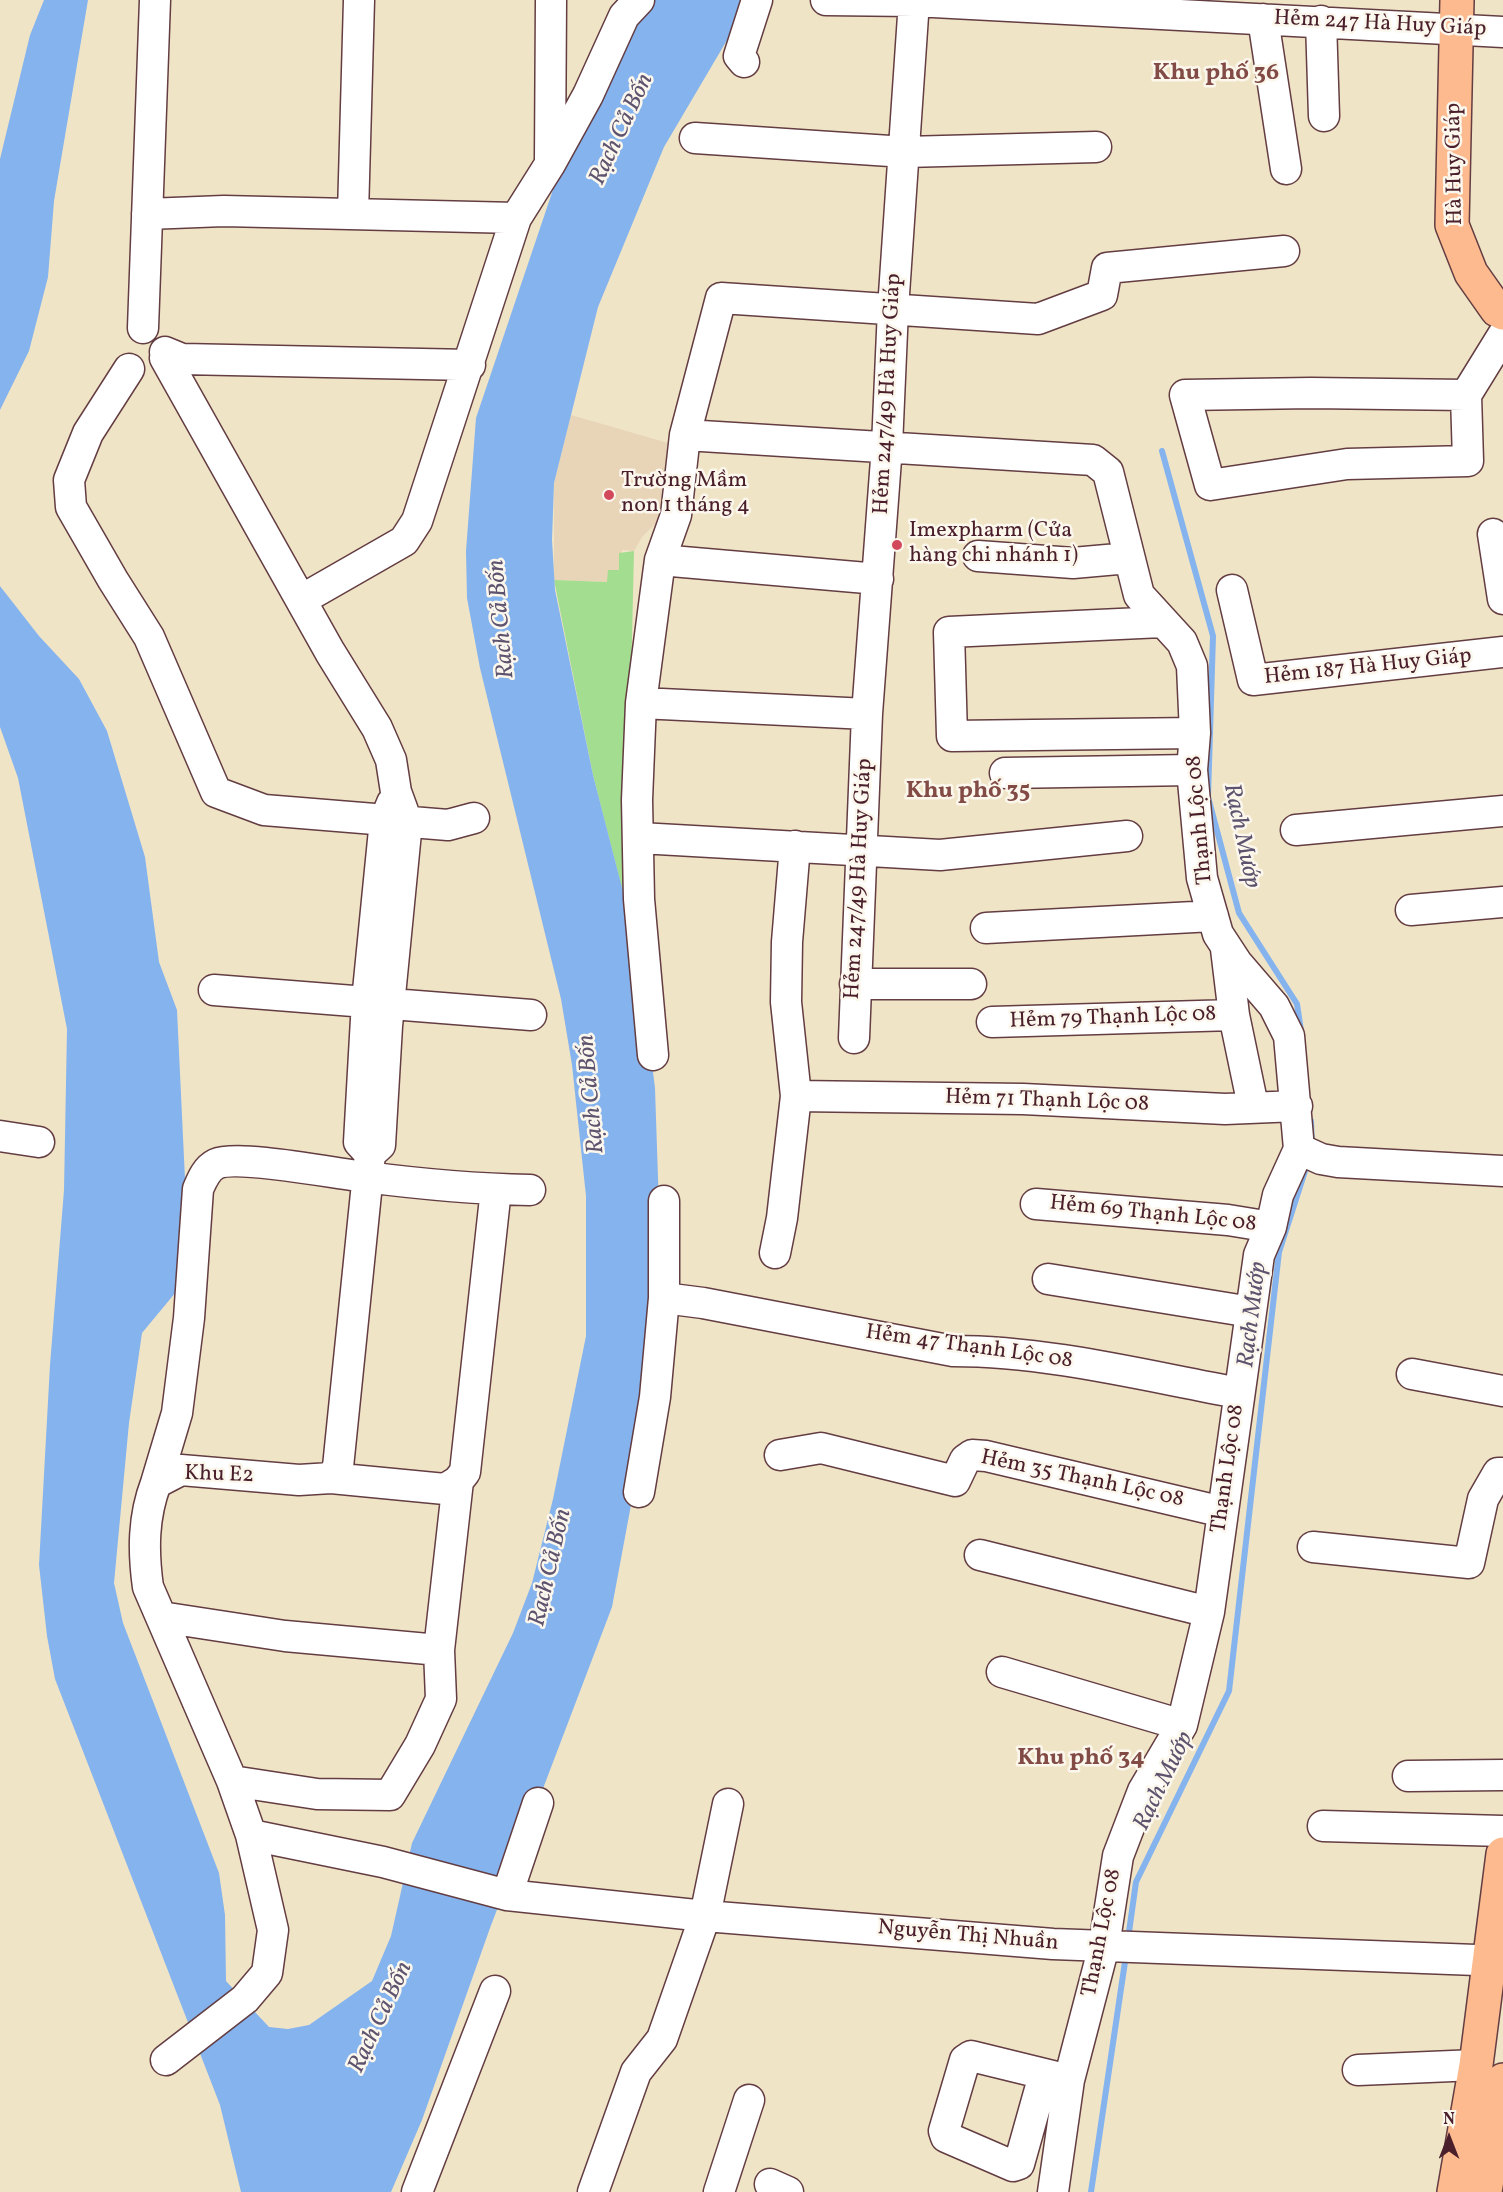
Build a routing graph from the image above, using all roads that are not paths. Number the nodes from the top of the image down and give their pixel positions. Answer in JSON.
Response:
{"nodes":[{"id":1,"x":155,"y":0,"type":"edge"},
{"id":2,"x":359,"y":0,"type":"edge"},
{"id":3,"x":551,"y":0,"type":"edge"},
{"id":4,"x":639,"y":0,"type":"edge"},
{"id":5,"x":758,"y":0,"type":"edge"},
{"id":6,"x":840,"y":0,"type":"edge"},
{"id":7,"x":914,"y":1,"type":"edge"},
{"id":8,"x":1143,"y":7,"type":"edge"},
{"id":9,"x":1303,"y":14,"type":"edge"},
{"id":10,"x":1456,"y":14,"type":"edge"},
{"id":11,"x":1263,"y":19,"type":"junction"},
{"id":12,"x":1503,"y":32,"type":"edge"},
{"id":13,"x":744,"y":63,"type":"dead end"},
{"id":14,"x":1324,"y":116,"type":"dead end"},
{"id":15,"x":695,"y":138,"type":"dead end"},
{"id":16,"x":1096,"y":147,"type":"dead end"},
{"id":17,"x":905,"y":152,"type":"junction"},
{"id":18,"x":550,"y":164,"type":"junction"},
{"id":19,"x":1286,"y":170,"type":"dead end"},
{"id":20,"x":147,"y":214,"type":"junction"},
{"id":21,"x":353,"y":214,"type":"junction"},
{"id":22,"x":516,"y":218,"type":"junction"},
{"id":23,"x":1284,"y":251,"type":"dead end"},
{"id":24,"x":893,"y":309,"type":"junction"},
{"id":25,"x":1503,"y":313,"type":"edge"},
{"id":26,"x":143,"y":328,"type":"junction"},
{"id":27,"x":1503,"y":335,"type":"edge"},
{"id":28,"x":165,"y":355,"type":"junction"},
{"id":29,"x":471,"y":365,"type":"junction"},
{"id":30,"x":129,"y":369,"type":"junction"},
{"id":31,"x":1466,"y":395,"type":"junction"},
{"id":32,"x":685,"y":435,"type":"junction"},
{"id":33,"x":887,"y":446,"type":"junction"},
{"id":34,"x":1493,"y":534,"type":"dead end"},
{"id":35,"x":978,"y":556,"type":"dead end"},
{"id":36,"x":1129,"y":558,"type":"junction"},
{"id":37,"x":660,"y":560,"type":"junction"},
{"id":38,"x":878,"y":579,"type":"junction"},
{"id":39,"x":1232,"y":590,"type":"dead end"},
{"id":40,"x":1503,"y":599,"type":"edge"},
{"id":41,"x":301,"y":600,"type":"junction"},
{"id":42,"x":1162,"y":622,"type":"junction"},
{"id":43,"x":1503,"y":652,"type":"edge"},
{"id":44,"x":641,"y":703,"type":"junction"},
{"id":45,"x":867,"y":714,"type":"junction"},
{"id":46,"x":1195,"y":733,"type":"junction"},
{"id":47,"x":1192,"y":770,"type":"junction"},
{"id":48,"x":1005,"y":773,"type":"dead end"},
{"id":49,"x":1503,"y":811,"type":"edge"},
{"id":50,"x":474,"y":818,"type":"dead end"},
{"id":51,"x":396,"y":821,"type":"junction"},
{"id":52,"x":1296,"y":830,"type":"dead end"},
{"id":53,"x":1128,"y":836,"type":"dead end"},
{"id":54,"x":640,"y":838,"type":"junction"},
{"id":55,"x":795,"y":846,"type":"junction"},
{"id":56,"x":862,"y":849,"type":"junction"},
{"id":57,"x":1503,"y":902,"type":"edge"},
{"id":58,"x":1411,"y":910,"type":"dead end"},
{"id":59,"x":1214,"y":916,"type":"junction"},
{"id":60,"x":987,"y":928,"type":"dead end"},
{"id":61,"x":1226,"y":946,"type":"junction"},
{"id":62,"x":855,"y":984,"type":"junction"},
{"id":63,"x":971,"y":984,"type":"dead end"},
{"id":64,"x":214,"y":990,"type":"dead end"},
{"id":65,"x":378,"y":1002,"type":"junction"},
{"id":66,"x":531,"y":1015,"type":"dead end"},
{"id":67,"x":1234,"y":1015,"type":"junction"},
{"id":68,"x":992,"y":1022,"type":"dead end"},
{"id":69,"x":854,"y":1038,"type":"dead end"},
{"id":70,"x":653,"y":1054,"type":"dead end"},
{"id":71,"x":796,"y":1096,"type":"junction"},
{"id":72,"x":1253,"y":1106,"type":"junction"},
{"id":73,"x":1297,"y":1106,"type":"junction"},
{"id":74,"x":0,"y":1136,"type":"edge"},
{"id":75,"x":39,"y":1142,"type":"dead end"},
{"id":76,"x":1308,"y":1153,"type":"junction"},
{"id":77,"x":368,"y":1166,"type":"junction"},
{"id":78,"x":1503,"y":1171,"type":"edge"},
{"id":79,"x":496,"y":1189,"type":"junction"},
{"id":80,"x":530,"y":1190,"type":"dead end"},
{"id":81,"x":663,"y":1201,"type":"dead end"},
{"id":82,"x":1036,"y":1204,"type":"dead end"},
{"id":83,"x":1271,"y":1227,"type":"junction"},
{"id":84,"x":775,"y":1253,"type":"dead end"},
{"id":85,"x":1048,"y":1279,"type":"dead end"},
{"id":86,"x":664,"y":1298,"type":"junction"},
{"id":87,"x":1251,"y":1312,"type":"junction"},
{"id":88,"x":1412,"y":1374,"type":"dead end"},
{"id":89,"x":1503,"y":1391,"type":"edge"},
{"id":90,"x":1239,"y":1393,"type":"junction"},
{"id":91,"x":780,"y":1455,"type":"dead end"},
{"id":92,"x":1503,"y":1473,"type":"edge"},
{"id":93,"x":331,"y":1478,"type":"junction"},
{"id":94,"x":458,"y":1481,"type":"junction"},
{"id":95,"x":156,"y":1483,"type":"junction"},
{"id":96,"x":639,"y":1492,"type":"dead end"},
{"id":97,"x":1223,"y":1512,"type":"junction"},
{"id":98,"x":1313,"y":1547,"type":"dead end"},
{"id":99,"x":980,"y":1555,"type":"dead end"},
{"id":100,"x":1209,"y":1612,"type":"junction"},
{"id":101,"x":161,"y":1617,"type":"junction"},
{"id":102,"x":439,"y":1650,"type":"junction"},
{"id":103,"x":1002,"y":1672,"type":"dead end"},
{"id":104,"x":1182,"y":1725,"type":"junction"},
{"id":105,"x":1503,"y":1775,"type":"edge"},
{"id":106,"x":1408,"y":1776,"type":"dead end"},
{"id":107,"x":232,"y":1781,"type":"junction"},
{"id":108,"x":538,"y":1803,"type":"dead end"},
{"id":109,"x":728,"y":1804,"type":"dead end"},
{"id":110,"x":1323,"y":1826,"type":"dead end"},
{"id":111,"x":1503,"y":1831,"type":"edge"},
{"id":112,"x":251,"y":1835,"type":"junction"},
{"id":113,"x":1503,"y":1854,"type":"edge"},
{"id":114,"x":507,"y":1895,"type":"junction"},
{"id":115,"x":705,"y":1916,"type":"junction"},
{"id":116,"x":1104,"y":1946,"type":"junction"},
{"id":117,"x":1497,"y":1960,"type":"edge"},
{"id":118,"x":495,"y":1991,"type":"dead end"},
{"id":119,"x":166,"y":2060,"type":"dead end"},
{"id":120,"x":1358,"y":2070,"type":"dead end"},
{"id":121,"x":1490,"y":2072,"type":"edge"},
{"id":122,"x":749,"y":2100,"type":"dead end"},
{"id":123,"x":1497,"y":2159,"type":"edge"},
{"id":124,"x":417,"y":2192,"type":"edge"},
{"id":125,"x":593,"y":2192,"type":"edge"},
{"id":126,"x":719,"y":2192,"type":"edge"},
{"id":127,"x":1053,"y":2192,"type":"edge"},
{"id":128,"x":1454,"y":2192,"type":"edge"},
{"id":129,"x":1485,"y":2192,"type":"edge"}],
"edges":[{"from":1,"to":20,"type":"street"},
{"from":2,"to":21,"type":"street"},
{"from":3,"to":18,"type":"street"},
{"from":4,"to":18,"type":"street"},
{"from":5,"to":13,"type":"street"},
{"from":6,"to":7,"type":"street","name":"Hẻm 247 Hà Huy Giáp"},
{"from":7,"to":8,"type":"street","name":"Hẻm 247 Hà Huy Giáp"},
{"from":7,"to":17,"type":"street","name":"Hẻm 247/49 Hà Huy Giáp"},
{"from":8,"to":11,"type":"street","name":"Hẻm 247 Hà Huy Giáp"},
{"from":9,"to":10,"type":"street","name":"Hẻm 247 Hà Huy Giáp"},
{"from":9,"to":11,"type":"street","name":"Hẻm 247 Hà Huy Giáp"},
{"from":9,"to":14,"type":"street"},
{"from":10,"to":12,"type":"street","name":"Hẻm 247 Hà Huy Giáp"},
{"from":10,"to":25,"type":"main road","name":"Hà Huy Giáp"},
{"from":11,"to":19,"type":"street"},
{"from":15,"to":17,"type":"street"},
{"from":16,"to":17,"type":"street"},
{"from":17,"to":24,"type":"street","name":"Hẻm 247/49 Hà Huy Giáp"},
{"from":18,"to":22,"type":"street"},
{"from":20,"to":21,"type":"street"},
{"from":20,"to":26,"type":"street"},
{"from":21,"to":22,"type":"street"},
{"from":22,"to":29,"type":"street"},
{"from":23,"to":24,"type":"street"},
{"from":24,"to":32,"type":"street"},
{"from":24,"to":33,"type":"street","name":"Hẻm 247/49 Hà Huy Giáp"},
{"from":26,"to":28,"type":"street"},
{"from":26,"to":30,"type":"street"},
{"from":27,"to":31,"type":"street"},
{"from":28,"to":29,"type":"street"},
{"from":28,"to":30,"type":"street"},
{"from":28,"to":41,"type":"street"},
{"from":29,"to":41,"type":"street"},
{"from":30,"to":51,"type":"street"},
{"from":31,"to":31,"type":"street"},
{"from":32,"to":33,"type":"street"},
{"from":32,"to":37,"type":"street"},
{"from":33,"to":36,"type":"street","name":"Thạnh Lộc 08"},
{"from":33,"to":38,"type":"street","name":"Hẻm 247/49 Hà Huy Giáp"},
{"from":34,"to":40,"type":"street"},
{"from":35,"to":36,"type":"street"},
{"from":36,"to":42,"type":"street","name":"Thạnh Lộc 08"},
{"from":37,"to":38,"type":"street"},
{"from":37,"to":44,"type":"street"},
{"from":38,"to":45,"type":"street","name":"Hẻm 247/49 Hà Huy Giáp"},
{"from":39,"to":43,"type":"street","name":"Hẻm 187 Hà Huy Giáp"},
{"from":41,"to":51,"type":"street"},
{"from":42,"to":46,"type":"street","name":"Thạnh Lộc 08"},
{"from":42,"to":46,"type":"street"},
{"from":44,"to":45,"type":"street"},
{"from":44,"to":54,"type":"street"},
{"from":45,"to":56,"type":"street","name":"Hẻm 247/49 Hà Huy Giáp"},
{"from":46,"to":47,"type":"street","name":"Thạnh Lộc 08"},
{"from":47,"to":48,"type":"street"},
{"from":47,"to":59,"type":"street","name":"Thạnh Lộc 08"},
{"from":49,"to":52,"type":"street"},
{"from":50,"to":51,"type":"street"},
{"from":51,"to":65,"type":"street"},
{"from":53,"to":56,"type":"street"},
{"from":54,"to":55,"type":"street"},
{"from":54,"to":70,"type":"street"},
{"from":55,"to":56,"type":"street"},
{"from":55,"to":71,"type":"street"},
{"from":56,"to":62,"type":"street","name":"Hẻm 247/49 Hà Huy Giáp"},
{"from":57,"to":58,"type":"street"},
{"from":59,"to":60,"type":"street"},
{"from":59,"to":61,"type":"street","name":"Thạnh Lộc 08"},
{"from":61,"to":67,"type":"street"},
{"from":61,"to":73,"type":"street","name":"Thạnh Lộc 08"},
{"from":62,"to":63,"type":"street"},
{"from":62,"to":69,"type":"street","name":"Hẻm 247/49 Hà Huy Giáp"},
{"from":64,"to":65,"type":"street"},
{"from":65,"to":66,"type":"street"},
{"from":65,"to":77,"type":"street"},
{"from":67,"to":68,"type":"street","name":"Hẻm 79 Thạnh Lộc 08"},
{"from":67,"to":72,"type":"street"},
{"from":71,"to":72,"type":"street","name":"Hẻm 71 Thạnh Lộc 08"},
{"from":71,"to":84,"type":"street"},
{"from":72,"to":73,"type":"street","name":"Hẻm 71 Thạnh Lộc 08"},
{"from":73,"to":76,"type":"street","name":"Thạnh Lộc 08"},
{"from":74,"to":75,"type":"street"},
{"from":76,"to":78,"type":"street"},
{"from":76,"to":83,"type":"street","name":"Thạnh Lộc 08"},
{"from":77,"to":79,"type":"street"},
{"from":77,"to":93,"type":"street"},
{"from":77,"to":95,"type":"street"},
{"from":79,"to":80,"type":"street"},
{"from":79,"to":94,"type":"street"},
{"from":81,"to":86,"type":"street"},
{"from":82,"to":83,"type":"street","name":"Hẻm 69 Thạnh Lộc 08"},
{"from":83,"to":87,"type":"street","name":"Thạnh Lộc 08"},
{"from":85,"to":87,"type":"street"},
{"from":86,"to":90,"type":"street","name":"Hẻm 47 Thạnh Lộc 08"},
{"from":86,"to":96,"type":"street"},
{"from":87,"to":90,"type":"street","name":"Thạnh Lộc 08"},
{"from":88,"to":89,"type":"street"},
{"from":90,"to":97,"type":"street","name":"Thạnh Lộc 08"},
{"from":91,"to":97,"type":"street","name":"Hẻm 35 Thạnh Lộc 08"},
{"from":92,"to":98,"type":"street"},
{"from":93,"to":94,"type":"street","name":"Khu E2"},
{"from":93,"to":95,"type":"street","name":"Khu E2"},
{"from":94,"to":102,"type":"street"},
{"from":95,"to":101,"type":"street","name":"Khu E2"},
{"from":97,"to":100,"type":"street","name":"Thạnh Lộc 08"},
{"from":99,"to":100,"type":"street"},
{"from":100,"to":104,"type":"street","name":"Thạnh Lộc 08"},
{"from":101,"to":102,"type":"street"},
{"from":101,"to":107,"type":"street","name":"Khu E2"},
{"from":102,"to":107,"type":"street"},
{"from":103,"to":104,"type":"street"},
{"from":104,"to":116,"type":"street","name":"Thạnh Lộc 08"},
{"from":105,"to":106,"type":"street"},
{"from":107,"to":112,"type":"street","name":"Khu E2"},
{"from":108,"to":114,"type":"street"},
{"from":109,"to":115,"type":"street"},
{"from":110,"to":111,"type":"street"},
{"from":112,"to":114,"type":"street","name":"Nguyễn Thị Nhuần"},
{"from":112,"to":119,"type":"street","name":"Khu E2"},
{"from":113,"to":117,"type":"main road"},
{"from":114,"to":115,"type":"street","name":"Nguyễn Thị Nhuần"},
{"from":115,"to":116,"type":"street","name":"Nguyễn Thị Nhuần"},
{"from":115,"to":125,"type":"street"},
{"from":116,"to":117,"type":"street","name":"Nguyễn Thị Nhuần"},
{"from":116,"to":127,"type":"street","name":"Thạnh Lộc 08"},
{"from":117,"to":121,"type":"main road"},
{"from":118,"to":124,"type":"street"},
{"from":120,"to":121,"type":"street"},
{"from":121,"to":123,"type":"main road"},
{"from":121,"to":128,"type":"main road"},
{"from":122,"to":126,"type":"street"},
{"from":123,"to":129,"type":"main road"}]}
